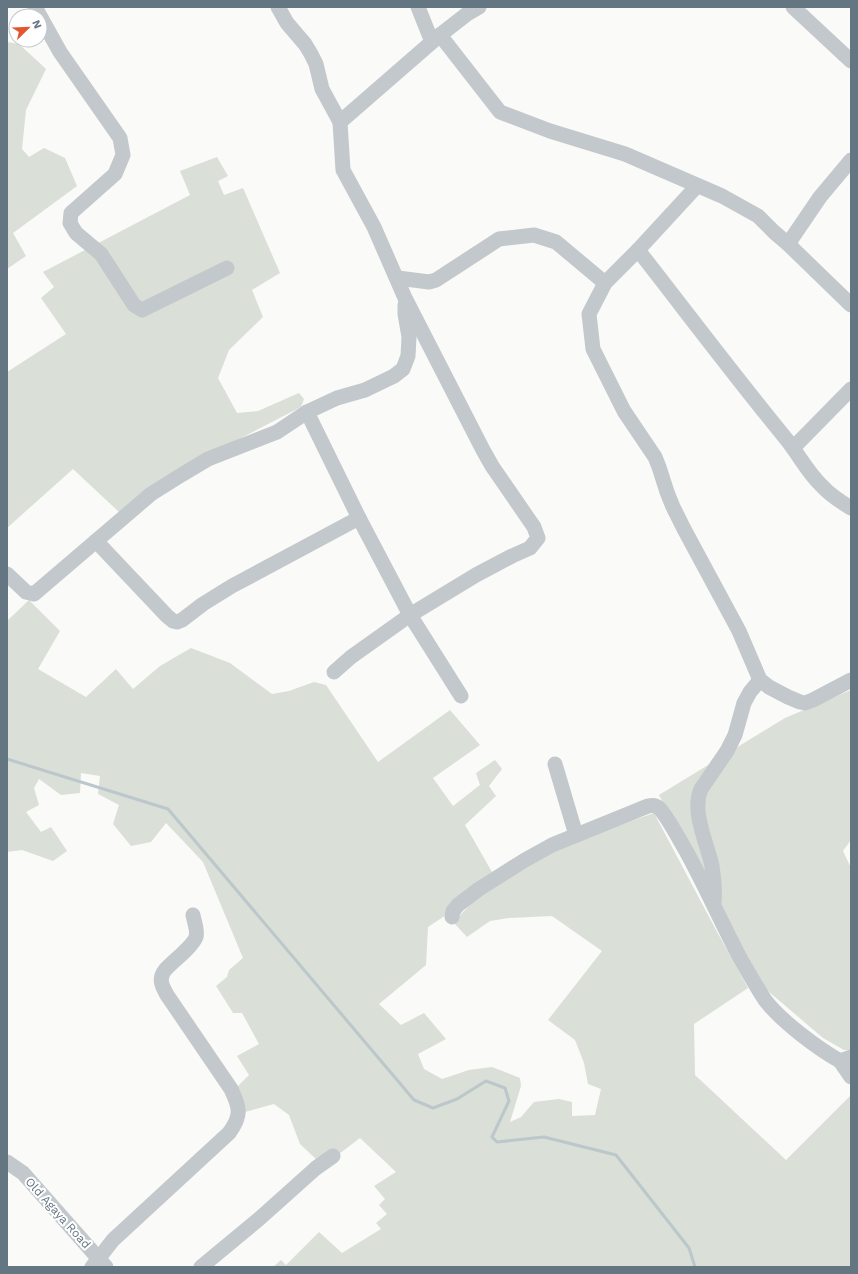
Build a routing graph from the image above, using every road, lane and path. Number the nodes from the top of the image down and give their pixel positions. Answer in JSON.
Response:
{"nodes":[{"id":1,"x":35,"y":7,"type":"edge"},
{"id":2,"x":278,"y":7,"type":"edge"},
{"id":3,"x":418,"y":7,"type":"edge"},
{"id":4,"x":479,"y":7,"type":"edge"},
{"id":5,"x":793,"y":7,"type":"edge"},
{"id":6,"x":458,"y":13,"type":"edge"},
{"id":7,"x":436,"y":39,"type":"junction"},
{"id":8,"x":851,"y":61,"type":"edge"},
{"id":9,"x":340,"y":122,"type":"junction"},
{"id":10,"x":851,"y":160,"type":"edge"},
{"id":11,"x":697,"y":186,"type":"junction"},
{"id":12,"x":788,"y":244,"type":"junction"},
{"id":13,"x":638,"y":250,"type":"junction"},
{"id":14,"x":227,"y":268,"type":"dead end"},
{"id":15,"x":398,"y":278,"type":"junction"},
{"id":16,"x":605,"y":283,"type":"junction"},
{"id":17,"x":405,"y":298,"type":"junction"},
{"id":18,"x":851,"y":305,"type":"edge"},
{"id":19,"x":851,"y":389,"type":"edge"},
{"id":20,"x":307,"y":412,"type":"junction"},
{"id":21,"x":794,"y":448,"type":"junction"},
{"id":22,"x":851,"y":508,"type":"edge"},
{"id":23,"x":359,"y":518,"type":"junction"},
{"id":24,"x":96,"y":541,"type":"junction"},
{"id":25,"x":7,"y":574,"type":"edge"},
{"id":26,"x":410,"y":615,"type":"junction"},
{"id":27,"x":334,"y":672,"type":"dead end"},
{"id":28,"x":760,"y":680,"type":"junction"},
{"id":29,"x":851,"y":680,"type":"edge"},
{"id":30,"x":461,"y":696,"type":"dead end"},
{"id":31,"x":555,"y":764,"type":"dead end"},
{"id":32,"x":576,"y":835,"type":"junction"},
{"id":33,"x":714,"y":906,"type":"junction"},
{"id":34,"x":193,"y":915,"type":"dead end"},
{"id":35,"x":452,"y":917,"type":"dead end"},
{"id":36,"x":846,"y":1059,"type":"edge"},
{"id":37,"x":851,"y":1077,"type":"edge"},
{"id":38,"x":333,"y":1156,"type":"dead end"},
{"id":39,"x":7,"y":1162,"type":"edge"},
{"id":40,"x":99,"y":1264,"type":"edge"},
{"id":41,"x":201,"y":1267,"type":"edge"}],
"edges":[{"from":1,"to":14,"type":"street"},
{"from":2,"to":9,"type":"street"},
{"from":3,"to":7,"type":"street"},
{"from":4,"to":6,"type":"street"},
{"from":5,"to":8,"type":"street"},
{"from":6,"to":7,"type":"street"},
{"from":7,"to":9,"type":"street"},
{"from":7,"to":11,"type":"street"},
{"from":9,"to":15,"type":"street"},
{"from":10,"to":12,"type":"street"},
{"from":11,"to":12,"type":"street"},
{"from":11,"to":13,"type":"street"},
{"from":12,"to":18,"type":"street"},
{"from":13,"to":16,"type":"street"},
{"from":13,"to":21,"type":"street"},
{"from":15,"to":16,"type":"street"},
{"from":15,"to":17,"type":"street"},
{"from":16,"to":28,"type":"street"},
{"from":17,"to":20,"type":"street"},
{"from":17,"to":26,"type":"street"},
{"from":19,"to":21,"type":"street"},
{"from":20,"to":23,"type":"street"},
{"from":20,"to":24,"type":"street"},
{"from":21,"to":22,"type":"street"},
{"from":23,"to":24,"type":"street"},
{"from":23,"to":26,"type":"street"},
{"from":24,"to":25,"type":"street"},
{"from":26,"to":27,"type":"street"},
{"from":26,"to":30,"type":"street"},
{"from":28,"to":29,"type":"street"},
{"from":28,"to":33,"type":"street"},
{"from":31,"to":32,"type":"street"},
{"from":32,"to":33,"type":"street"},
{"from":32,"to":35,"type":"street"},
{"from":33,"to":36,"type":"street"},
{"from":34,"to":40,"type":"street"},
{"from":36,"to":37,"type":"street"},
{"from":38,"to":41,"type":"street"},
{"from":39,"to":40,"type":"street","name":"Old Agaya Road"}]}
